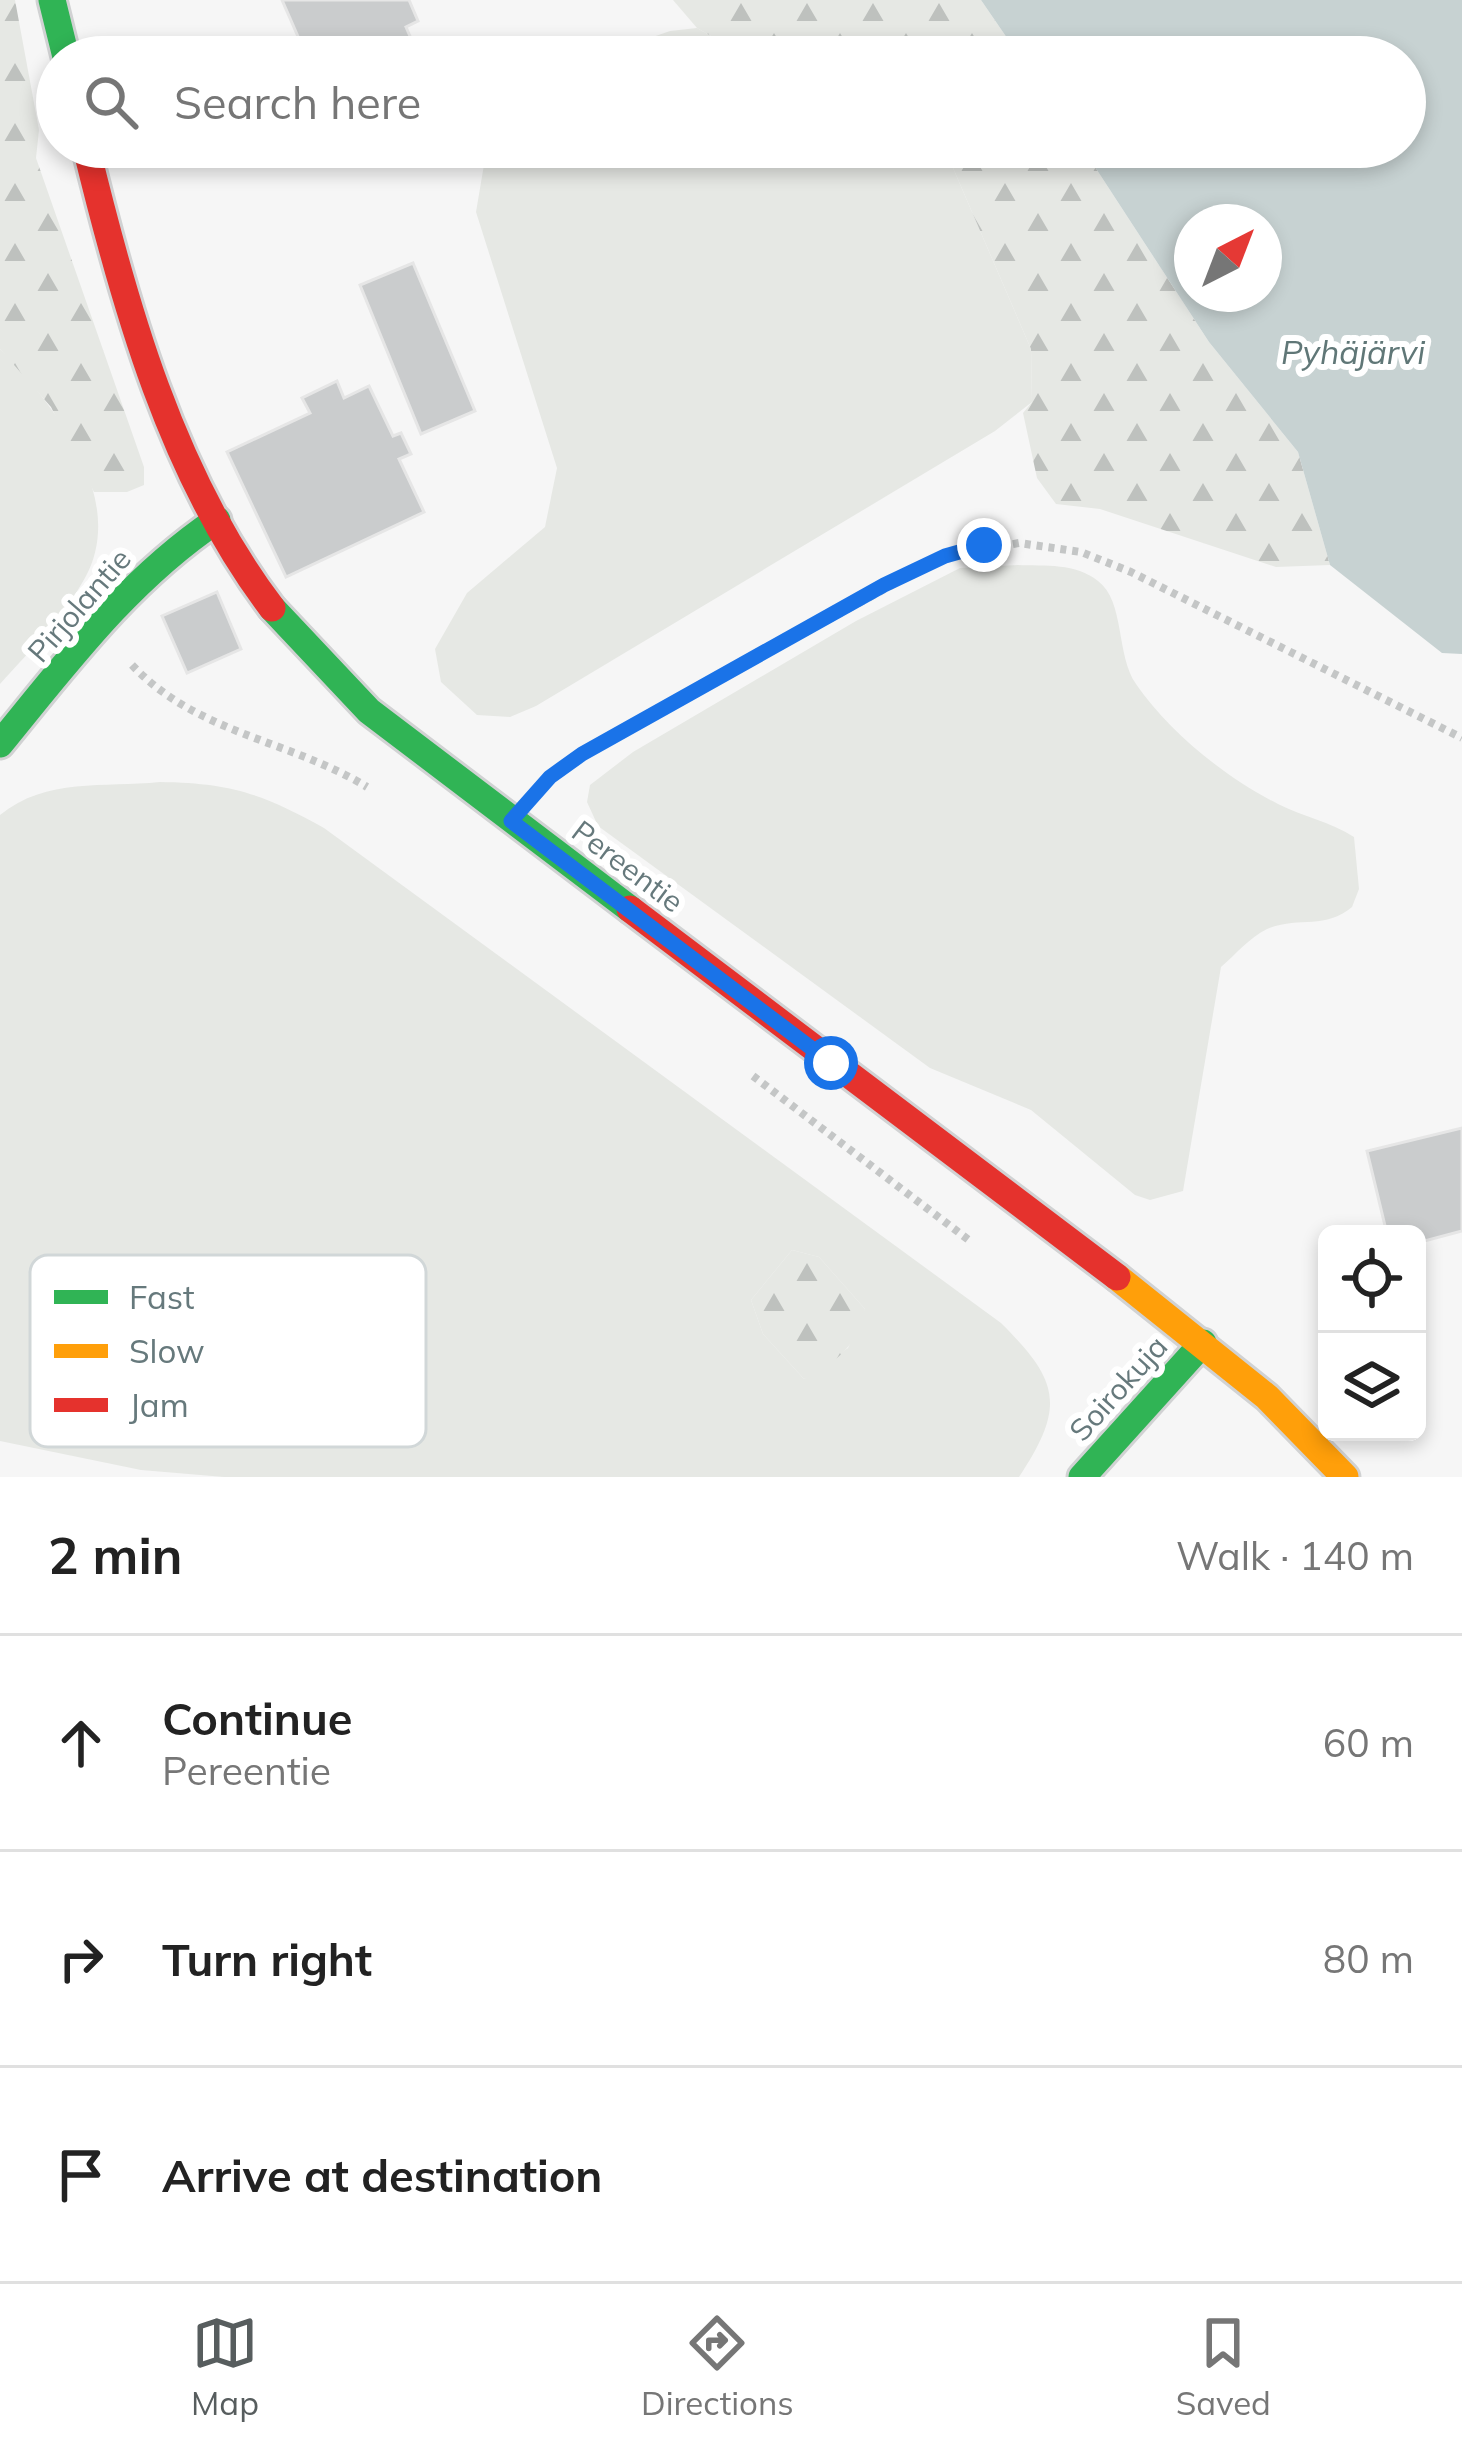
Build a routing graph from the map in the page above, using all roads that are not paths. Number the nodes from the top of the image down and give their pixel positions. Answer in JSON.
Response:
{"nodes":[{"id":1,"x":52,"y":0,"type":"edge"},
{"id":2,"x":61,"y":36,"type":"edge"},
{"id":3,"x":92,"y":168,"type":"edge"},
{"id":4,"x":218,"y":520,"type":"junction"},
{"id":5,"x":0,"y":744,"type":"edge"},
{"id":6,"x":1203,"y":1343,"type":"junction"},
{"id":7,"x":1082,"y":1477,"type":"edge"},
{"id":8,"x":1345,"y":1477,"type":"edge"}],
"edges":[{"from":1,"to":2,"type":"street"},
{"from":3,"to":4,"type":"street","name":"Pereentie"},
{"from":4,"to":5,"type":"street","name":"Pirjolantie"},
{"from":4,"to":6,"type":"street","name":"Pereentie"},
{"from":6,"to":7,"type":"street","name":"Soirokuja"},
{"from":6,"to":8,"type":"street","name":"Pereentie"}]}
